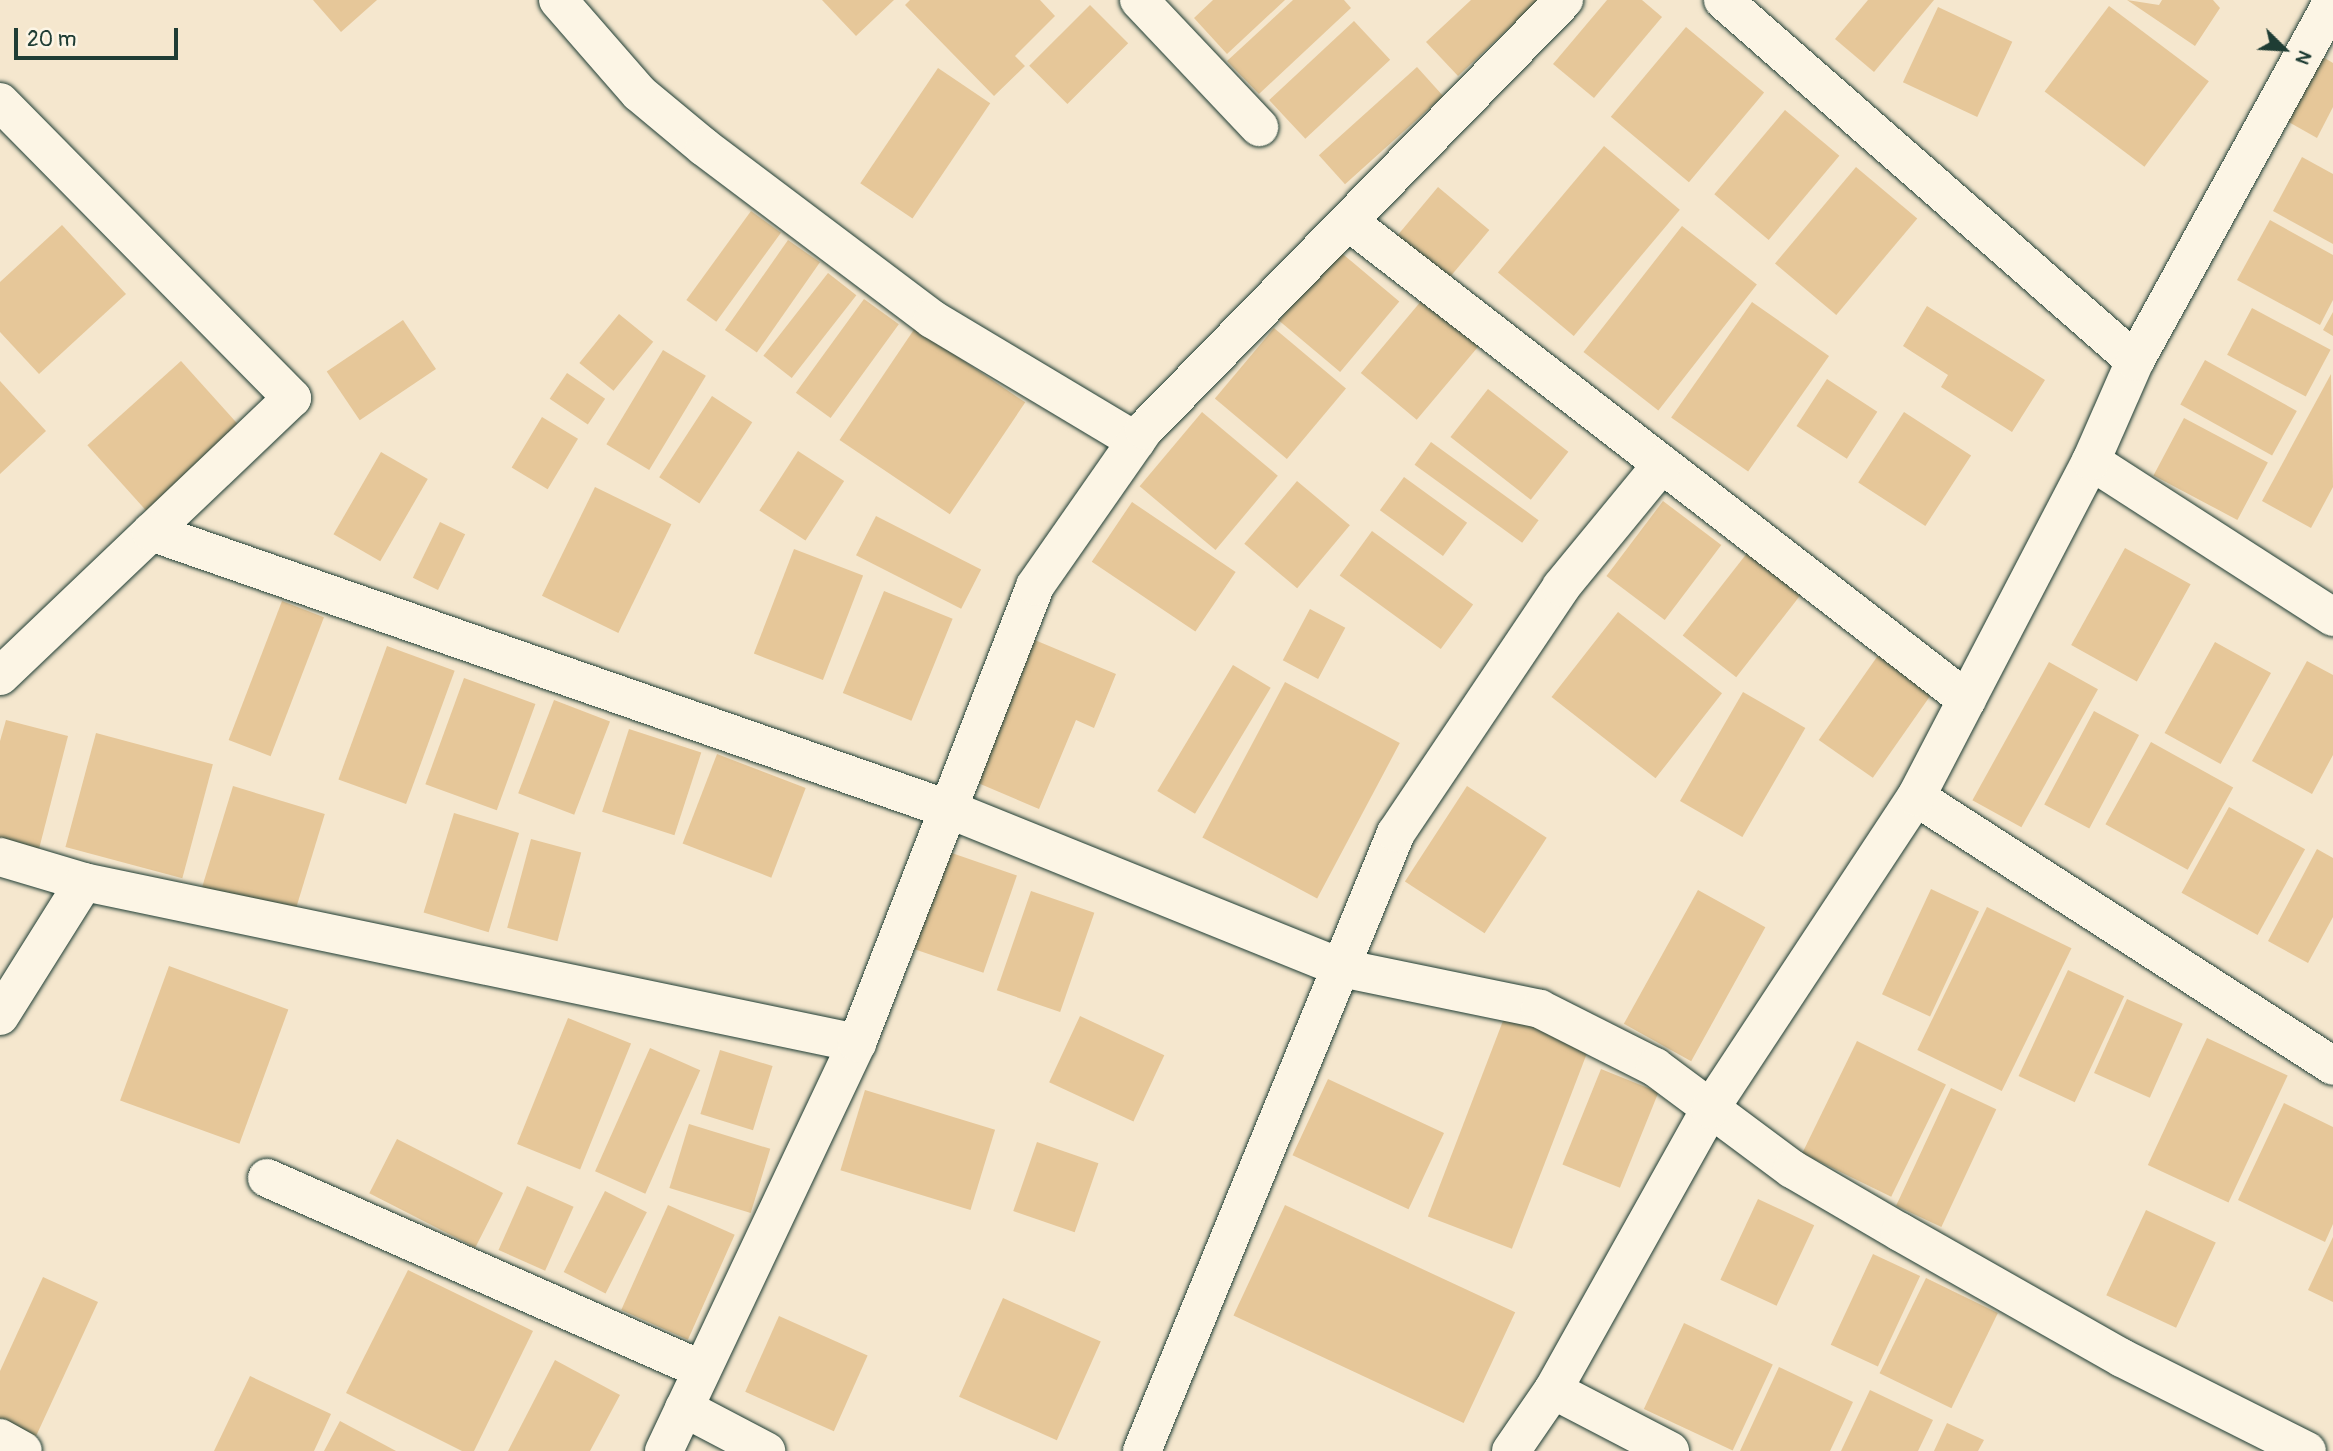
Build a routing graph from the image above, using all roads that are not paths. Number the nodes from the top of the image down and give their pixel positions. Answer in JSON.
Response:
{"nodes":[{"id":1,"x":558,"y":0,"type":"edge"},
{"id":2,"x":1139,"y":0,"type":"edge"},
{"id":3,"x":1564,"y":0,"type":"edge"},
{"id":4,"x":1723,"y":0,"type":"edge"},
{"id":5,"x":2328,"y":21,"type":"edge"},
{"id":6,"x":0,"y":103,"type":"edge"},
{"id":7,"x":1259,"y":127,"type":"dead end"},
{"id":8,"x":1349,"y":222,"type":"junction"},
{"id":9,"x":2136,"y":361,"type":"junction"},
{"id":10,"x":1136,"y":441,"type":"junction"},
{"id":11,"x":2091,"y":461,"type":"junction"},
{"id":12,"x":1662,"y":464,"type":"junction"},
{"id":13,"x":151,"y":532,"type":"junction"},
{"id":14,"x":2333,"y":617,"type":"edge"},
{"id":15,"x":4,"y":661,"type":"edge"},
{"id":16,"x":1967,"y":700,"type":"junction"},
{"id":17,"x":1916,"y":797,"type":"junction"},
{"id":18,"x":948,"y":809,"type":"junction"},
{"id":19,"x":0,"y":857,"type":"edge"},
{"id":20,"x":84,"y":882,"type":"junction"},
{"id":21,"x":1341,"y":968,"type":"junction"},
{"id":22,"x":0,"y":1016,"type":"edge"},
{"id":23,"x":857,"y":1043,"type":"junction"},
{"id":24,"x":2333,"y":1066,"type":"edge"},
{"id":25,"x":1710,"y":1109,"type":"junction"},
{"id":26,"x":267,"y":1178,"type":"dead end"},
{"id":27,"x":702,"y":1370,"type":"junction"},
{"id":28,"x":1553,"y":1390,"type":"junction"},
{"id":29,"x":684,"y":1408,"type":"junction"},
{"id":30,"x":0,"y":1438,"type":"edge"},
{"id":31,"x":23,"y":1451,"type":"edge"},
{"id":32,"x":664,"y":1451,"type":"edge"},
{"id":33,"x":766,"y":1451,"type":"edge"},
{"id":34,"x":1142,"y":1451,"type":"edge"},
{"id":35,"x":1511,"y":1451,"type":"edge"},
{"id":36,"x":1670,"y":1451,"type":"edge"},
{"id":37,"x":2307,"y":1451,"type":"edge"}],
"edges":[{"from":1,"to":10,"type":"street"},
{"from":2,"to":7,"type":"street"},
{"from":3,"to":8,"type":"street"},
{"from":4,"to":9,"type":"street"},
{"from":5,"to":9,"type":"street"},
{"from":6,"to":13,"type":"street"},
{"from":8,"to":10,"type":"street"},
{"from":8,"to":12,"type":"street"},
{"from":9,"to":11,"type":"street"},
{"from":10,"to":18,"type":"street"},
{"from":11,"to":14,"type":"street"},
{"from":11,"to":16,"type":"street"},
{"from":12,"to":16,"type":"street"},
{"from":12,"to":21,"type":"street"},
{"from":13,"to":15,"type":"street"},
{"from":13,"to":18,"type":"street"},
{"from":16,"to":17,"type":"street"},
{"from":17,"to":24,"type":"street"},
{"from":17,"to":25,"type":"street"},
{"from":18,"to":21,"type":"street"},
{"from":18,"to":23,"type":"street"},
{"from":19,"to":20,"type":"street"},
{"from":20,"to":22,"type":"street"},
{"from":20,"to":23,"type":"street"},
{"from":21,"to":25,"type":"street"},
{"from":21,"to":34,"type":"street"},
{"from":23,"to":27,"type":"street"},
{"from":25,"to":28,"type":"street"},
{"from":25,"to":37,"type":"street"},
{"from":26,"to":27,"type":"street"},
{"from":27,"to":29,"type":"street"},
{"from":28,"to":35,"type":"street"},
{"from":28,"to":36,"type":"street"},
{"from":29,"to":32,"type":"street"},
{"from":29,"to":33,"type":"street"},
{"from":30,"to":31,"type":"street"}]}
